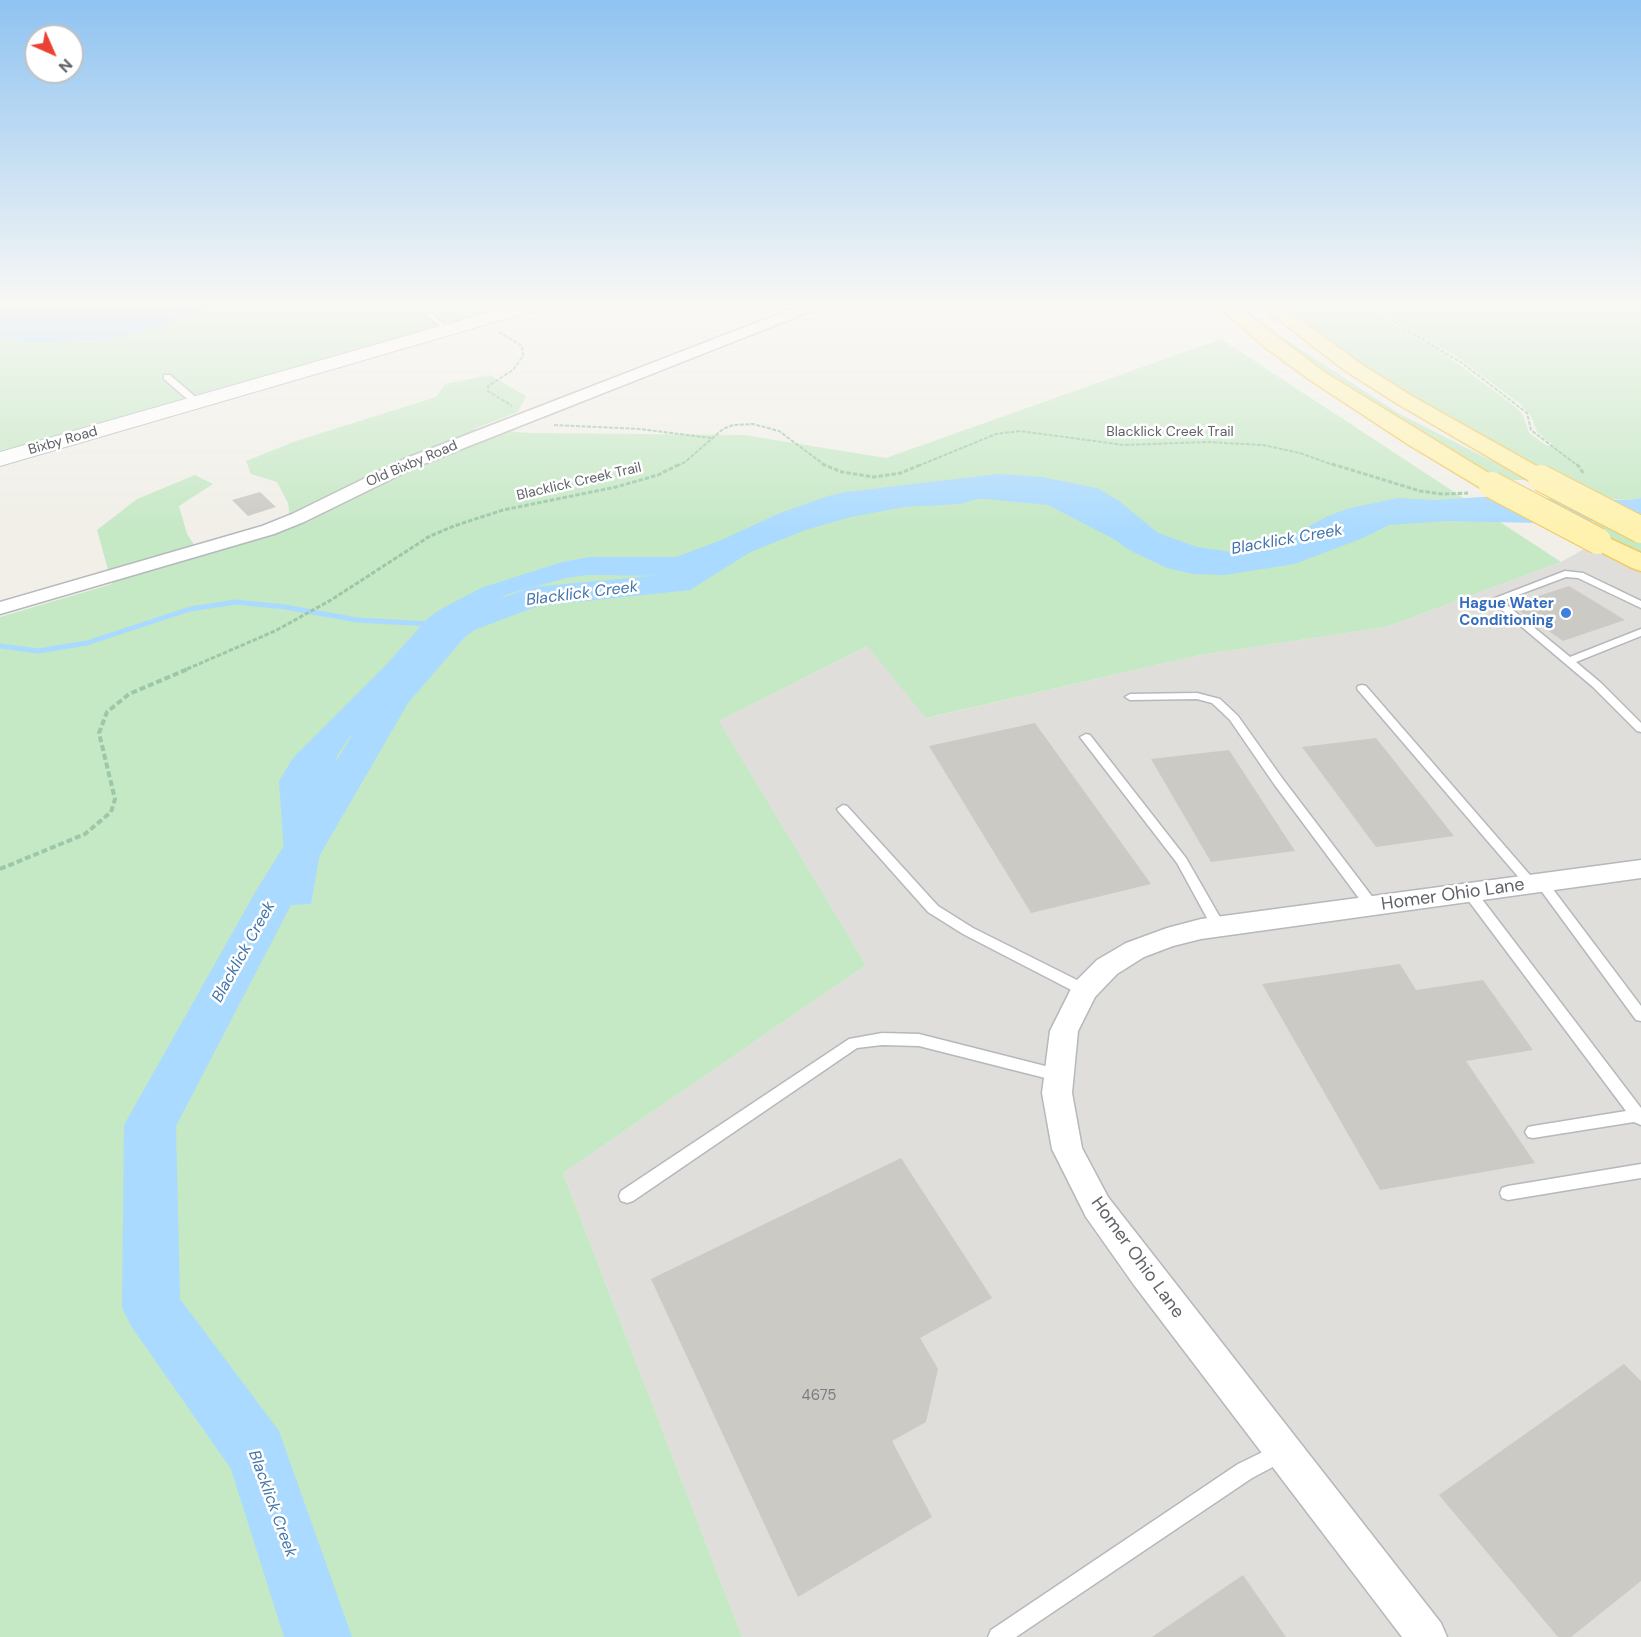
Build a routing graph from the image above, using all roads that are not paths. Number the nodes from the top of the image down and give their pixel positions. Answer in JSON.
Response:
{"nodes":[{"id":1,"x":170,"y":379,"type":"edge"},
{"id":2,"x":275,"y":379,"type":"edge"},
{"id":3,"x":624,"y":379,"type":"edge"},
{"id":4,"x":1324,"y":379,"type":"edge"},
{"id":5,"x":1372,"y":379,"type":"edge"},
{"id":6,"x":196,"y":402,"type":"junction"},
{"id":7,"x":0,"y":459,"type":"edge"},
{"id":8,"x":1641,"y":530,"type":"edge"},
{"id":9,"x":1641,"y":564,"type":"edge"},
{"id":10,"x":1641,"y":605,"type":"edge"},
{"id":11,"x":0,"y":608,"type":"edge"},
{"id":12,"x":1641,"y":632,"type":"edge"},
{"id":13,"x":1568,"y":662,"type":"junction"},
{"id":14,"x":1362,"y":687,"type":"dead end"},
{"id":15,"x":1130,"y":697,"type":"dead end"},
{"id":16,"x":1641,"y":729,"type":"edge"},
{"id":17,"x":1086,"y":737,"type":"dead end"},
{"id":18,"x":843,"y":809,"type":"dead end"},
{"id":19,"x":1641,"y":868,"type":"edge"},
{"id":20,"x":1537,"y":883,"type":"junction"},
{"id":21,"x":1470,"y":893,"type":"junction"},
{"id":22,"x":1372,"y":906,"type":"junction"},
{"id":23,"x":1218,"y":926,"type":"junction"},
{"id":24,"x":1084,"y":990,"type":"junction"},
{"id":25,"x":1641,"y":1016,"type":"edge"},
{"id":26,"x":1058,"y":1075,"type":"junction"},
{"id":27,"x":1640,"y":1117,"type":"edge"},
{"id":28,"x":1533,"y":1132,"type":"dead end"},
{"id":29,"x":1641,"y":1171,"type":"edge"},
{"id":30,"x":1508,"y":1193,"type":"dead end"},
{"id":31,"x":627,"y":1196,"type":"dead end"},
{"id":32,"x":1283,"y":1451,"type":"junction"},
{"id":33,"x":998,"y":1637,"type":"edge"},
{"id":34,"x":1427,"y":1637,"type":"edge"}],
"edges":[{"from":1,"to":6,"type":"lane"},
{"from":2,"to":6,"type":"street","name":"Bixby Road"},
{"from":3,"to":11,"type":"street","name":"Old Bixby Road"},
{"from":4,"to":9,"type":"main road","bridge":true},
{"from":5,"to":8,"type":"main road","bridge":true},
{"from":6,"to":7,"type":"street","name":"Bixby Road"},
{"from":10,"to":13,"type":"lane"},
{"from":12,"to":13,"type":"lane"},
{"from":13,"to":16,"type":"lane"},
{"from":14,"to":20,"type":"lane"},
{"from":15,"to":22,"type":"lane"},
{"from":17,"to":23,"type":"lane"},
{"from":18,"to":24,"type":"lane"},
{"from":19,"to":20,"type":"street","name":"Homer Ohio Lane"},
{"from":20,"to":21,"type":"street","name":"Homer Ohio Lane"},
{"from":20,"to":25,"type":"lane"},
{"from":21,"to":22,"type":"street","name":"Homer Ohio Lane"},
{"from":21,"to":27,"type":"lane"},
{"from":22,"to":23,"type":"street","name":"Homer Ohio Lane"},
{"from":23,"to":24,"type":"street","name":"Homer Ohio Lane"},
{"from":24,"to":26,"type":"street","name":"Homer Ohio Lane"},
{"from":26,"to":31,"type":"lane"},
{"from":26,"to":32,"type":"street","name":"Homer Ohio Lane"},
{"from":27,"to":28,"type":"lane"},
{"from":29,"to":30,"type":"lane"},
{"from":32,"to":33,"type":"lane"},
{"from":32,"to":34,"type":"street","name":"Homer Ohio Lane"}]}
